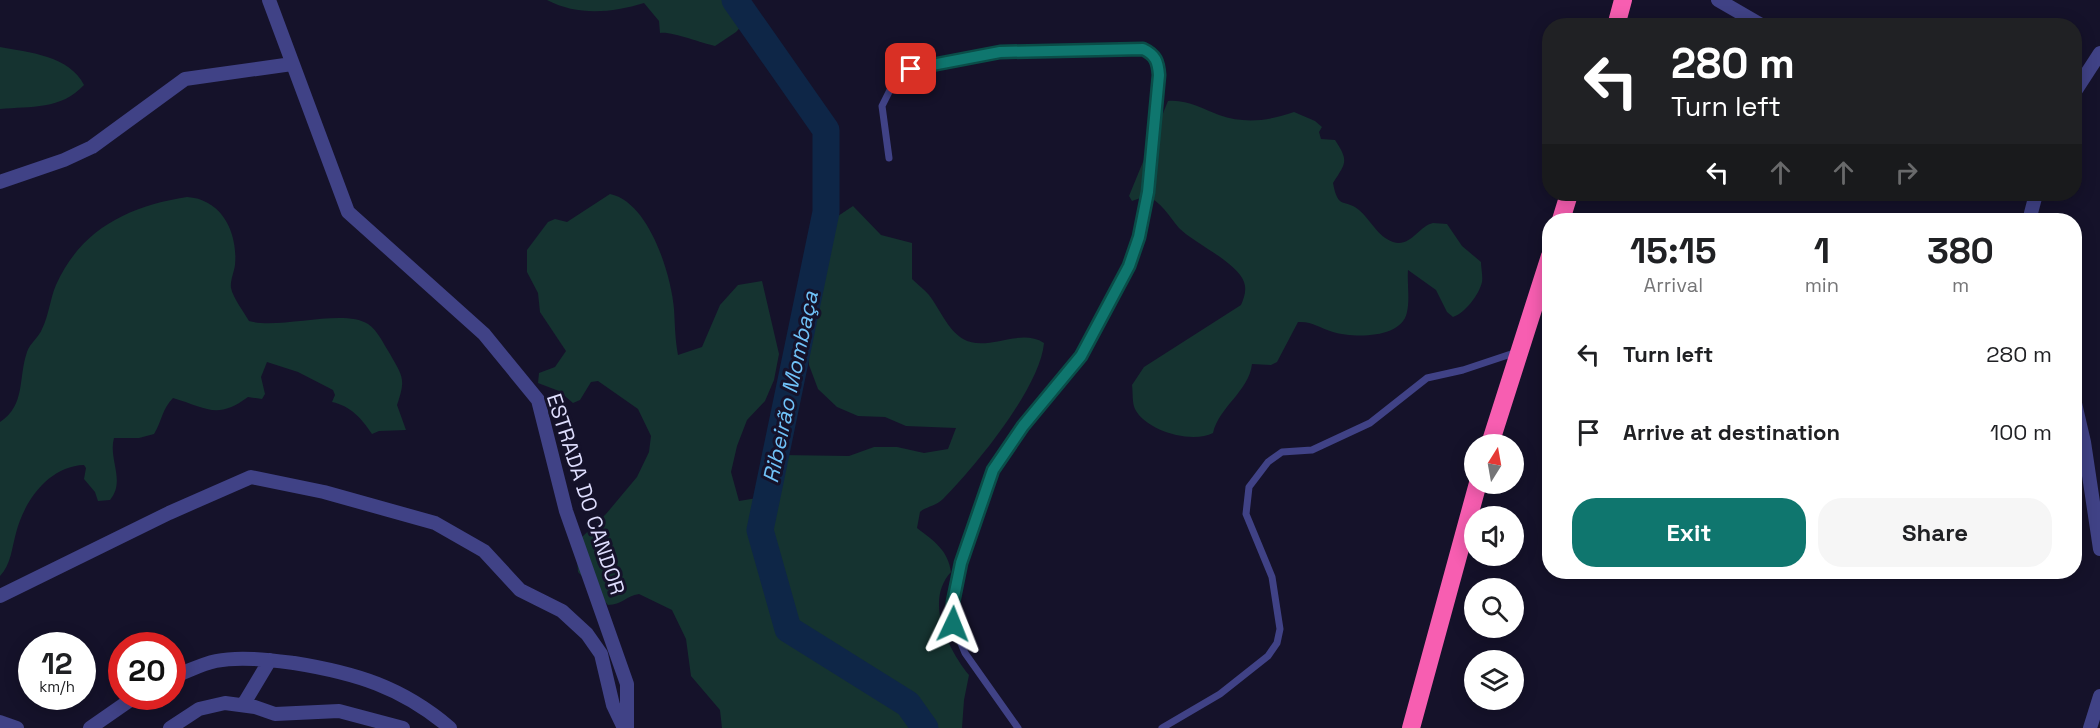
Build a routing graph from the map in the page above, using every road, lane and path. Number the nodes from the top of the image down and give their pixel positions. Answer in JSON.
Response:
{"nodes":[{"id":1,"x":269,"y":0,"type":"edge"},
{"id":2,"x":1623,"y":0,"type":"edge"},
{"id":3,"x":1718,"y":0,"type":"edge"},
{"id":4,"x":1618,"y":18,"type":"edge"},
{"id":5,"x":1749,"y":18,"type":"edge"},
{"id":6,"x":2100,"y":53,"type":"edge"},
{"id":7,"x":292,"y":64,"type":"junction"},
{"id":8,"x":2082,"y":81,"type":"edge"},
{"id":9,"x":890,"y":158,"type":"dead end"},
{"id":10,"x":0,"y":182,"type":"edge"},
{"id":11,"x":1542,"y":281,"type":"edge"},
{"id":12,"x":1520,"y":351,"type":"junction"},
{"id":13,"x":2082,"y":432,"type":"edge"},
{"id":14,"x":1493,"y":434,"type":"edge"},
{"id":15,"x":2096,"y":491,"type":"edge"},
{"id":16,"x":1475,"y":494,"type":"edge"},
{"id":17,"x":2100,"y":549,"type":"edge"},
{"id":18,"x":0,"y":596,"type":"edge"},
{"id":19,"x":270,"y":660,"type":"junction"},
{"id":20,"x":186,"y":672,"type":"edge"},
{"id":21,"x":2100,"y":696,"type":"edge"},
{"id":22,"x":243,"y":705,"type":"junction"},
{"id":23,"x":116,"y":710,"type":"edge"},
{"id":24,"x":275,"y":714,"type":"junction"},
{"id":25,"x":0,"y":722,"type":"edge"},
{"id":26,"x":2094,"y":722,"type":"edge"},
{"id":27,"x":17,"y":728,"type":"edge"},
{"id":28,"x":90,"y":728,"type":"edge"},
{"id":29,"x":170,"y":728,"type":"edge"},
{"id":30,"x":270,"y":728,"type":"edge"},
{"id":31,"x":402,"y":728,"type":"edge"},
{"id":32,"x":450,"y":728,"type":"edge"},
{"id":33,"x":625,"y":728,"type":"edge"},
{"id":34,"x":1018,"y":728,"type":"edge"},
{"id":35,"x":1162,"y":728,"type":"edge"},
{"id":36,"x":1411,"y":728,"type":"edge"}],
"edges":[{"from":1,"to":7,"type":"street","name":"ESTRADA DO CANDOR"},
{"from":2,"to":4,"type":"highway"},
{"from":3,"to":5,"type":"street"},
{"from":6,"to":8,"type":"street"},
{"from":7,"to":10,"type":"street"},
{"from":7,"to":33,"type":"street","name":"ESTRADA DO CANDOR"},
{"from":9,"to":34,"type":"lane"},
{"from":11,"to":12,"type":"highway"},
{"from":12,"to":14,"type":"highway"},
{"from":12,"to":35,"type":"lane"},
{"from":13,"to":15,"type":"street"},
{"from":15,"to":17,"type":"street"},
{"from":16,"to":36,"type":"highway"},
{"from":18,"to":33,"type":"street"},
{"from":19,"to":20,"type":"street"},
{"from":19,"to":22,"type":"street"},
{"from":19,"to":32,"type":"street"},
{"from":21,"to":26,"type":"street"},
{"from":22,"to":24,"type":"street"},
{"from":22,"to":29,"type":"street"},
{"from":23,"to":28,"type":"street"},
{"from":24,"to":30,"type":"street"},
{"from":24,"to":31,"type":"street"},
{"from":25,"to":27,"type":"street"}]}
